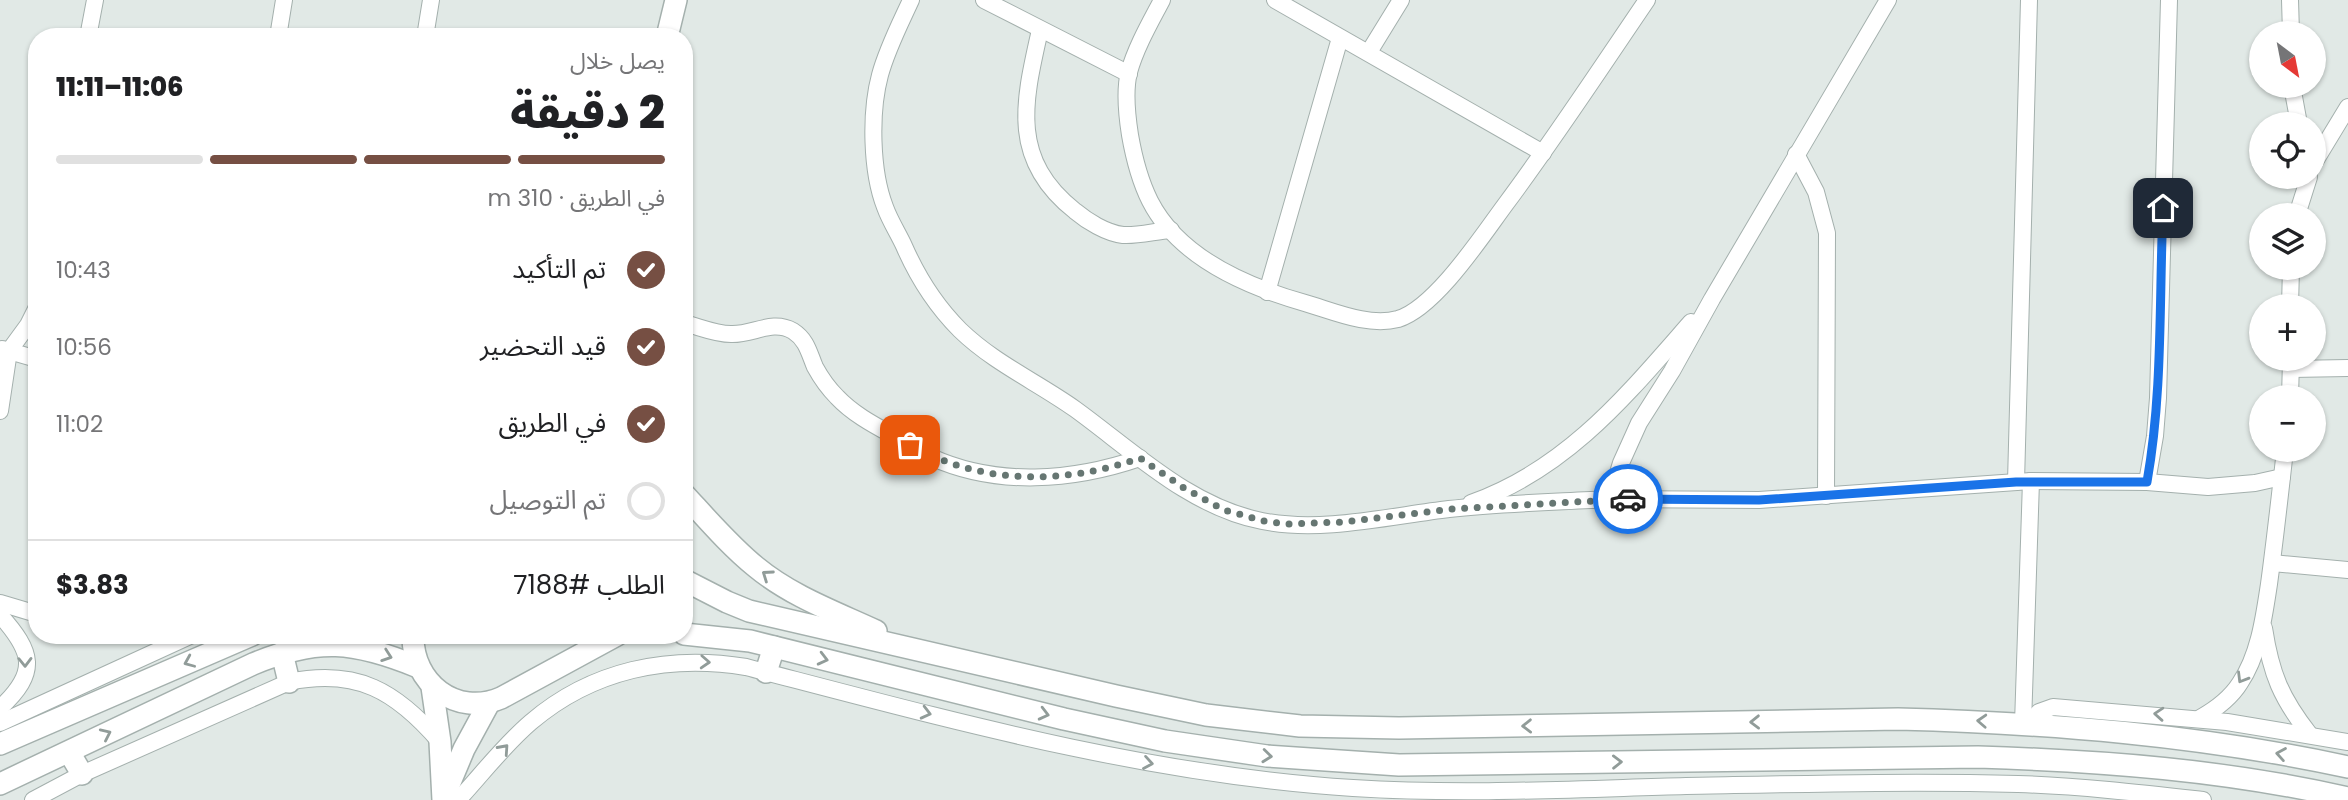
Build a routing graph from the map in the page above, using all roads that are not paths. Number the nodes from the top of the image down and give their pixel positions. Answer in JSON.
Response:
{"nodes":[{"id":1,"x":95,"y":0,"type":"edge"},
{"id":2,"x":284,"y":0,"type":"edge"},
{"id":3,"x":431,"y":0,"type":"edge"},
{"id":4,"x":676,"y":0,"type":"edge"},
{"id":5,"x":911,"y":0,"type":"edge"},
{"id":6,"x":984,"y":0,"type":"edge"},
{"id":7,"x":1162,"y":0,"type":"edge"},
{"id":8,"x":1275,"y":0,"type":"edge"},
{"id":9,"x":1401,"y":0,"type":"edge"},
{"id":10,"x":1647,"y":0,"type":"edge"},
{"id":11,"x":1888,"y":0,"type":"edge"},
{"id":12,"x":2029,"y":0,"type":"edge"},
{"id":13,"x":2169,"y":0,"type":"edge"},
{"id":14,"x":2290,"y":0,"type":"edge"},
{"id":15,"x":2291,"y":21,"type":"edge"},
{"id":16,"x":90,"y":28,"type":"edge"},
{"id":17,"x":279,"y":28,"type":"edge"},
{"id":18,"x":426,"y":28,"type":"edge"},
{"id":19,"x":669,"y":28,"type":"edge"},
{"id":20,"x":1040,"y":30,"type":"junction"},
{"id":21,"x":1340,"y":38,"type":"junction"},
{"id":22,"x":1369,"y":52,"type":"junction"},
{"id":23,"x":1129,"y":74,"type":"junction"},
{"id":24,"x":2348,"y":107,"type":"edge"},
{"id":25,"x":2326,"y":143,"type":"edge"},
{"id":26,"x":1544,"y":153,"type":"junction"},
{"id":27,"x":1796,"y":155,"type":"junction"},
{"id":28,"x":1171,"y":230,"type":"junction"},
{"id":29,"x":1267,"y":292,"type":"junction"},
{"id":30,"x":1712,"y":299,"type":"junction"},
{"id":31,"x":28,"y":325,"type":"edge"},
{"id":32,"x":693,"y":325,"type":"edge"},
{"id":33,"x":5,"y":350,"type":"edge"},
{"id":34,"x":28,"y":356,"type":"edge"},
{"id":35,"x":2326,"y":366,"type":"edge"},
{"id":36,"x":2348,"y":368,"type":"edge"},
{"id":37,"x":0,"y":411,"type":"edge"},
{"id":38,"x":1140,"y":458,"type":"junction"},
{"id":39,"x":2284,"y":462,"type":"edge"},
{"id":40,"x":2282,"y":477,"type":"junction"},
{"id":41,"x":2024,"y":482,"type":"junction"},
{"id":42,"x":2147,"y":482,"type":"junction"},
{"id":43,"x":1826,"y":496,"type":"junction"},
{"id":44,"x":1610,"y":499,"type":"junction"},
{"id":45,"x":693,"y":503,"type":"edge"},
{"id":46,"x":1453,"y":509,"type":"junction"},
{"id":47,"x":2272,"y":562,"type":"junction"},
{"id":48,"x":2348,"y":570,"type":"edge"},
{"id":49,"x":693,"y":585,"type":"edge"},
{"id":50,"x":0,"y":603,"type":"edge"},
{"id":51,"x":28,"y":611,"type":"edge"},
{"id":52,"x":0,"y":615,"type":"edge"},
{"id":53,"x":2263,"y":622,"type":"junction"},
{"id":54,"x":693,"y":634,"type":"edge"},
{"id":55,"x":171,"y":644,"type":"edge"},
{"id":56,"x":231,"y":644,"type":"edge"},
{"id":57,"x":413,"y":644,"type":"edge"},
{"id":58,"x":601,"y":644,"type":"edge"},
{"id":59,"x":774,"y":646,"type":"junction"},
{"id":60,"x":916,"y":650,"type":"junction"},
{"id":61,"x":282,"y":653,"type":"junction"},
{"id":62,"x":418,"y":667,"type":"junction"},
{"id":63,"x":766,"y":672,"type":"junction"},
{"id":64,"x":289,"y":682,"type":"junction"},
{"id":65,"x":432,"y":687,"type":"junction"},
{"id":66,"x":489,"y":703,"type":"junction"},
{"id":67,"x":0,"y":708,"type":"edge"},
{"id":68,"x":2200,"y":718,"type":"junction"},
{"id":69,"x":0,"y":723,"type":"edge"},
{"id":70,"x":2025,"y":724,"type":"junction"},
{"id":71,"x":2310,"y":735,"type":"junction"},
{"id":72,"x":440,"y":742,"type":"junction"},
{"id":73,"x":2348,"y":742,"type":"edge"},
{"id":74,"x":0,"y":744,"type":"edge"},
{"id":75,"x":69,"y":752,"type":"junction"},
{"id":76,"x":2348,"y":767,"type":"edge"},
{"id":77,"x":82,"y":774,"type":"junction"},
{"id":78,"x":0,"y":784,"type":"edge"},
{"id":79,"x":2018,"y":792,"type":"edge"},
{"id":80,"x":2348,"y":798,"type":"edge"},
{"id":81,"x":448,"y":799,"type":"edge"},
{"id":82,"x":33,"y":800,"type":"edge"},
{"id":83,"x":2203,"y":800,"type":"edge"}],
"edges":[{"from":1,"to":16,"type":"street"},
{"from":2,"to":17,"type":"street"},
{"from":3,"to":18,"type":"street"},
{"from":4,"to":19,"type":"street"},
{"from":5,"to":38,"type":"street"},
{"from":6,"to":20,"type":"street"},
{"from":7,"to":23,"type":"street"},
{"from":8,"to":21,"type":"street"},
{"from":9,"to":22,"type":"street"},
{"from":10,"to":26,"type":"street"},
{"from":11,"to":27,"type":"street"},
{"from":12,"to":41,"type":"street"},
{"from":13,"to":42,"type":"street"},
{"from":14,"to":15,"type":"street"},
{"from":20,"to":23,"type":"street"},
{"from":20,"to":28,"type":"street"},
{"from":21,"to":22,"type":"street"},
{"from":21,"to":29,"type":"street"},
{"from":22,"to":26,"type":"street"},
{"from":23,"to":28,"type":"street"},
{"from":24,"to":25,"type":"street"},
{"from":26,"to":29,"type":"street"},
{"from":27,"to":30,"type":"street"},
{"from":27,"to":43,"type":"street"},
{"from":28,"to":29,"type":"street"},
{"from":30,"to":44,"type":"street"},
{"from":30,"to":46,"type":"street"},
{"from":31,"to":33,"type":"street"},
{"from":32,"to":38,"type":"street"},
{"from":33,"to":34,"type":"street"},
{"from":33,"to":37,"type":"street"},
{"from":35,"to":36,"type":"street"},
{"from":38,"to":46,"type":"street"},
{"from":39,"to":40,"type":"street"},
{"from":40,"to":42,"type":"street"},
{"from":40,"to":47,"type":"street"},
{"from":41,"to":42,"type":"street"},
{"from":41,"to":43,"type":"street"},
{"from":41,"to":70,"type":"street"},
{"from":43,"to":44,"type":"street"},
{"from":44,"to":46,"type":"street"},
{"from":60,"to":45,"type":"street","one_way":true},
{"from":47,"to":48,"type":"street"},
{"from":47,"to":53,"type":"street"},
{"from":49,"to":60,"type":"street"},
{"from":50,"to":51,"type":"street"},
{"from":52,"to":67,"type":"street","one_way":true},
{"from":53,"to":68,"type":"street","one_way":true},
{"from":53,"to":71,"type":"street"},
{"from":54,"to":59,"type":"street"},
{"from":55,"to":69,"type":"street"},
{"from":56,"to":74,"type":"street","one_way":true},
{"from":57,"to":62,"type":"street"},
{"from":58,"to":66,"type":"street"},
{"from":59,"to":63,"type":"street"},
{"from":59,"to":80,"type":"street","one_way":true},
{"from":70,"to":60,"type":"street","one_way":true},
{"from":61,"to":62,"type":"street","one_way":true},
{"from":61,"to":64,"type":"street"},
{"from":75,"to":61,"type":"street","one_way":true},
{"from":62,"to":65,"type":"street"},
{"from":63,"to":79,"type":"street","one_way":true},
{"from":81,"to":63,"type":"street","one_way":true},
{"from":64,"to":72,"type":"street"},
{"from":64,"to":77,"type":"street"},
{"from":65,"to":66,"type":"street"},
{"from":65,"to":72,"type":"street"},
{"from":66,"to":81,"type":"street"},
{"from":68,"to":70,"type":"street","one_way":true},
{"from":68,"to":71,"type":"street"},
{"from":76,"to":70,"type":"street","one_way":true},
{"from":71,"to":73,"type":"street"},
{"from":72,"to":81,"type":"street"},
{"from":75,"to":77,"type":"street"},
{"from":75,"to":78,"type":"street"},
{"from":77,"to":82,"type":"street"},
{"from":79,"to":83,"type":"street"}]}
